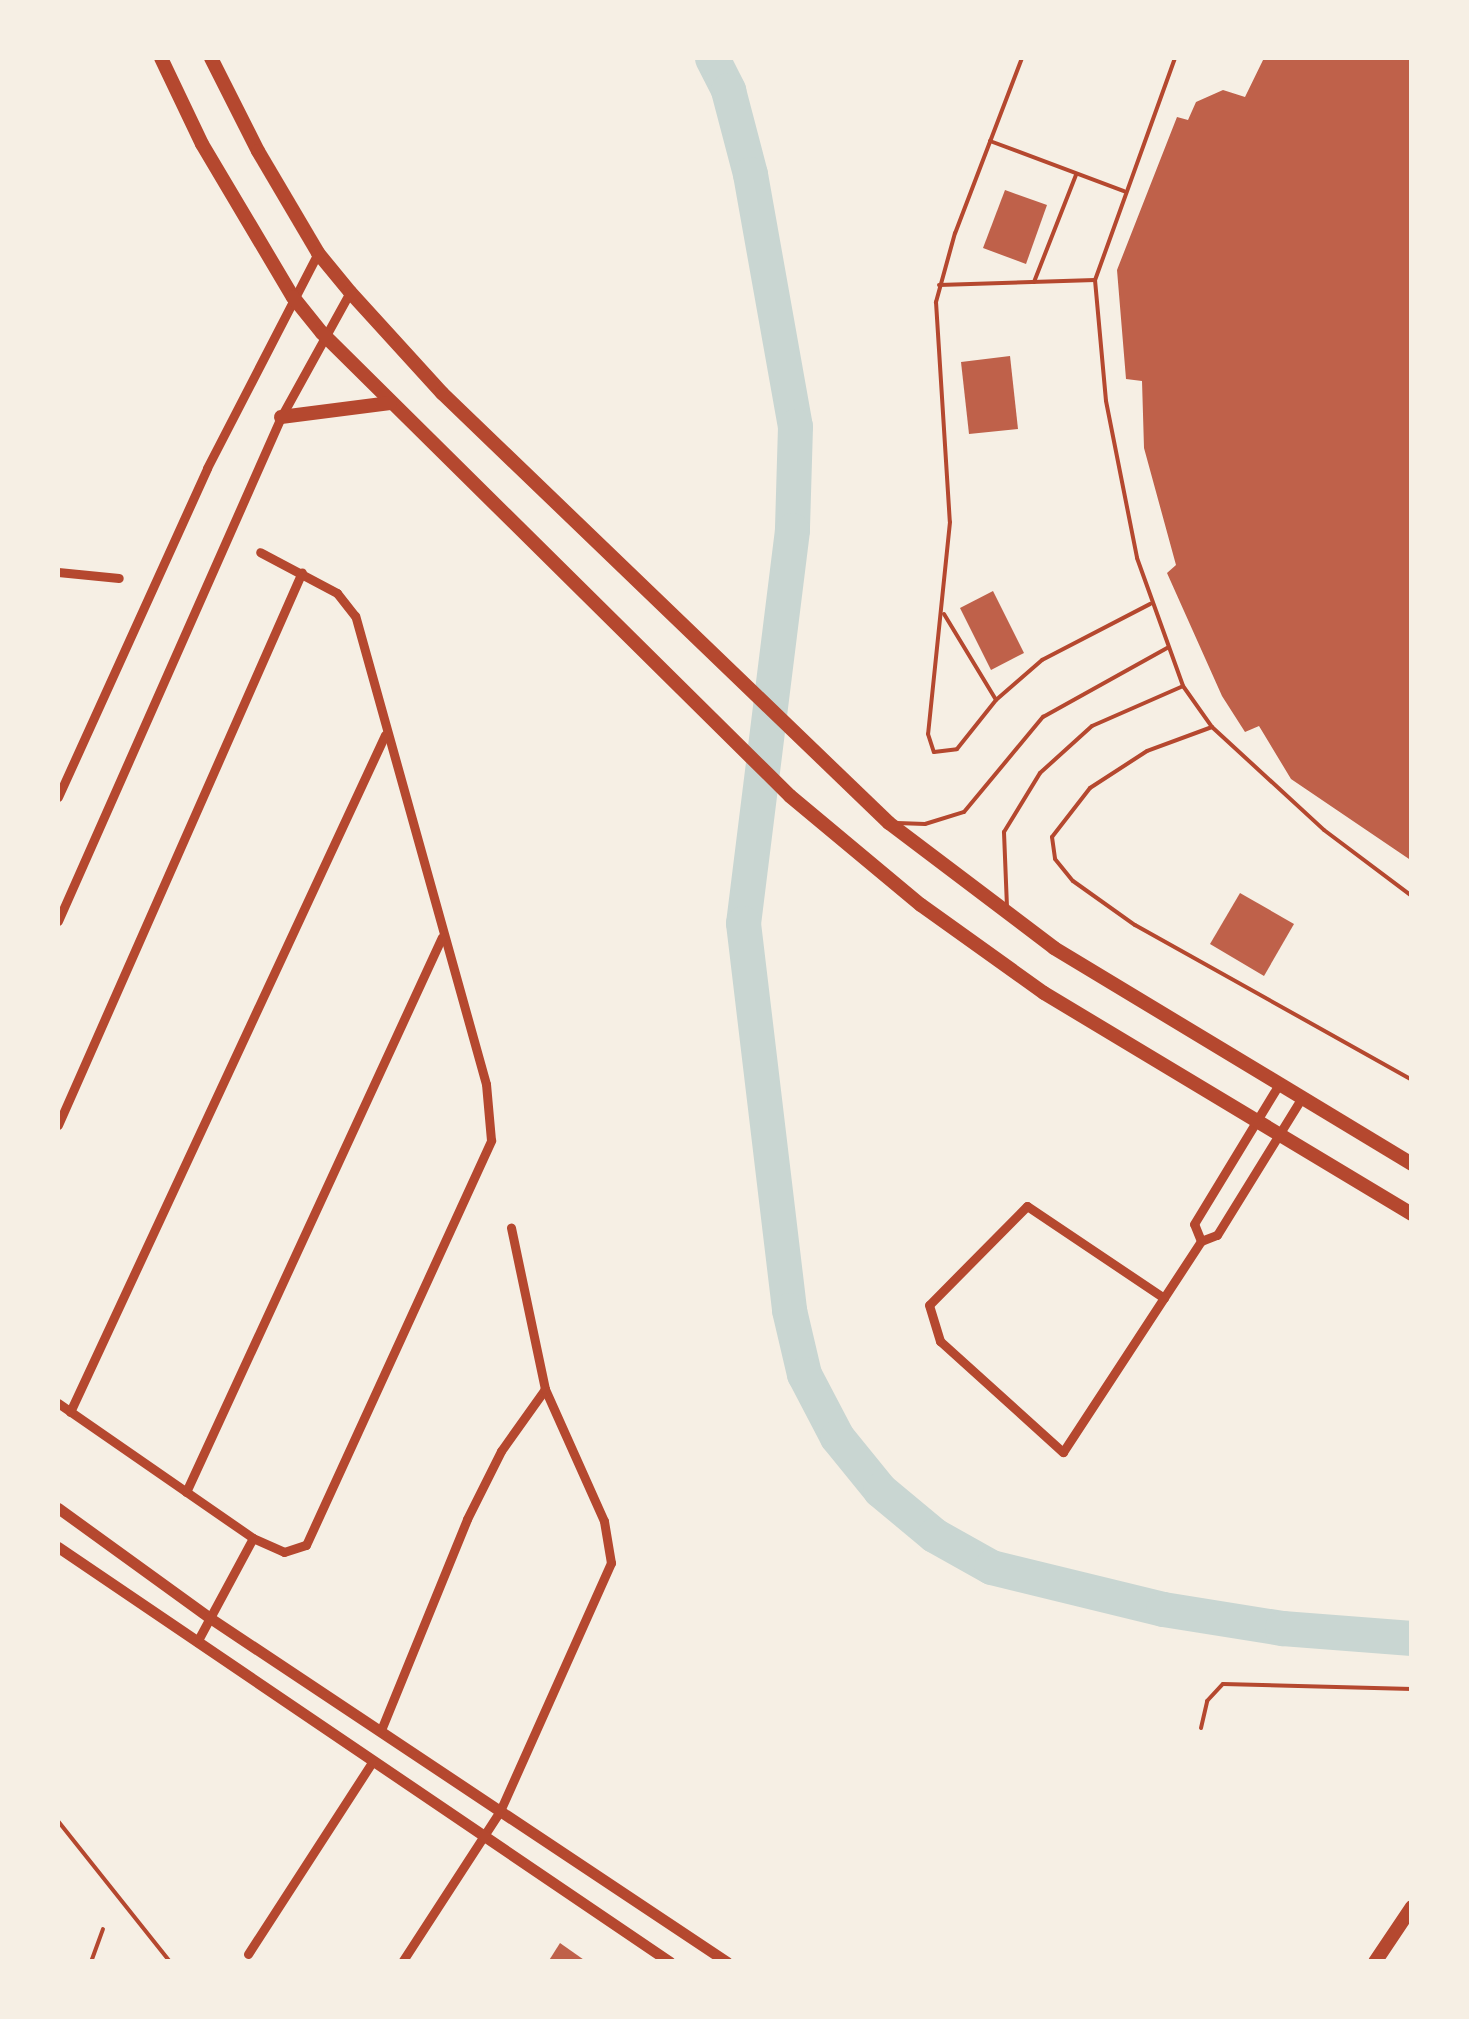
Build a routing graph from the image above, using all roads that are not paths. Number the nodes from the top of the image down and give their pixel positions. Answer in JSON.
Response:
{"nodes":[{"id":1,"x":161,"y":58,"type":"edge"},
{"id":2,"x":211,"y":58,"type":"edge"},
{"id":3,"x":1022,"y":58,"type":"edge"},
{"id":4,"x":1174,"y":58,"type":"edge"},
{"id":5,"x":990,"y":141,"type":"junction"},
{"id":6,"x":1076,"y":173,"type":"junction"},
{"id":7,"x":1124,"y":191,"type":"junction"},
{"id":8,"x":318,"y":252,"type":"junction"},
{"id":9,"x":1096,"y":280,"type":"junction"},
{"id":10,"x":1034,"y":282,"type":"junction"},
{"id":11,"x":939,"y":285,"type":"junction"},
{"id":12,"x":350,"y":292,"type":"junction"},
{"id":13,"x":292,"y":297,"type":"junction"},
{"id":14,"x":322,"y":333,"type":"junction"},
{"id":15,"x":390,"y":403,"type":"junction"},
{"id":16,"x":281,"y":417,"type":"junction"},
{"id":17,"x":260,"y":552,"type":"dead end"},
{"id":18,"x":302,"y":572,"type":"junction"},
{"id":19,"x":59,"y":575,"type":"edge"},
{"id":20,"x":119,"y":578,"type":"dead end"},
{"id":21,"x":1150,"y":604,"type":"junction"},
{"id":22,"x":943,"y":613,"type":"junction"},
{"id":23,"x":1168,"y":648,"type":"junction"},
{"id":24,"x":1184,"y":686,"type":"junction"},
{"id":25,"x":996,"y":700,"type":"junction"},
{"id":26,"x":1212,"y":727,"type":"junction"},
{"id":27,"x":385,"y":735,"type":"junction"},
{"id":28,"x":58,"y":797,"type":"edge"},
{"id":29,"x":889,"y":823,"type":"junction"},
{"id":30,"x":1412,"y":896,"type":"edge"},
{"id":31,"x":1009,"y":917,"type":"junction"},
{"id":32,"x":58,"y":921,"type":"edge"},
{"id":33,"x":442,"y":936,"type":"junction"},
{"id":34,"x":1412,"y":1080,"type":"edge"},
{"id":35,"x":1278,"y":1086,"type":"junction"},
{"id":36,"x":1300,"y":1099,"type":"junction"},
{"id":37,"x":58,"y":1125,"type":"edge"},
{"id":38,"x":1256,"y":1125,"type":"junction"},
{"id":39,"x":1278,"y":1138,"type":"junction"},
{"id":40,"x":1412,"y":1164,"type":"edge"},
{"id":41,"x":1226,"y":1173,"type":"junction"},
{"id":42,"x":1248,"y":1187,"type":"junction"},
{"id":43,"x":1412,"y":1214,"type":"edge"},
{"id":44,"x":511,"y":1228,"type":"dead end"},
{"id":45,"x":1201,"y":1241,"type":"junction"},
{"id":46,"x":1164,"y":1298,"type":"junction"},
{"id":47,"x":545,"y":1388,"type":"junction"},
{"id":48,"x":58,"y":1403,"type":"edge"},
{"id":49,"x":70,"y":1412,"type":"junction"},
{"id":50,"x":186,"y":1492,"type":"junction"},
{"id":51,"x":58,"y":1508,"type":"edge"},
{"id":52,"x":253,"y":1538,"type":"junction"},
{"id":53,"x":58,"y":1547,"type":"edge"},
{"id":54,"x":210,"y":1618,"type":"junction"},
{"id":55,"x":197,"y":1642,"type":"junction"},
{"id":56,"x":1412,"y":1689,"type":"edge"},
{"id":57,"x":1202,"y":1728,"type":"dead end"},
{"id":58,"x":381,"y":1730,"type":"junction"},
{"id":59,"x":373,"y":1761,"type":"junction"},
{"id":60,"x":500,"y":1812,"type":"junction"},
{"id":61,"x":486,"y":1837,"type":"junction"},
{"id":62,"x":1412,"y":1907,"type":"edge"},
{"id":63,"x":248,"y":1954,"type":"dead end"},
{"id":64,"x":402,"y":1962,"type":"edge"},
{"id":65,"x":670,"y":1962,"type":"edge"},
{"id":66,"x":727,"y":1962,"type":"edge"},
{"id":67,"x":1375,"y":1962,"type":"edge"}],
"edges":[{"from":1,"to":13,"type":"main road"},
{"from":2,"to":8,"type":"main road"},
{"from":3,"to":5,"type":"lane"},
{"from":4,"to":7,"type":"lane"},
{"from":5,"to":6,"type":"lane"},
{"from":5,"to":11,"type":"lane"},
{"from":6,"to":7,"type":"lane"},
{"from":6,"to":10,"type":"lane"},
{"from":7,"to":9,"type":"lane"},
{"from":8,"to":12,"type":"main road"},
{"from":8,"to":13,"type":"street"},
{"from":9,"to":10,"type":"lane"},
{"from":9,"to":21,"type":"lane"},
{"from":10,"to":11,"type":"lane"},
{"from":11,"to":22,"type":"lane"},
{"from":12,"to":14,"type":"street"},
{"from":12,"to":29,"type":"main road"},
{"from":13,"to":14,"type":"main road"},
{"from":13,"to":28,"type":"street"},
{"from":14,"to":15,"type":"main road"},
{"from":14,"to":16,"type":"street"},
{"from":15,"to":16,"type":"main road"},
{"from":15,"to":38,"type":"main road"},
{"from":16,"to":32,"type":"street"},
{"from":17,"to":18,"type":"street"},
{"from":18,"to":27,"type":"street"},
{"from":18,"to":37,"type":"street"},
{"from":19,"to":20,"type":"street"},
{"from":21,"to":23,"type":"lane"},
{"from":21,"to":25,"type":"lane"},
{"from":22,"to":25,"type":"lane"},
{"from":22,"to":25,"type":"lane"},
{"from":23,"to":24,"type":"lane"},
{"from":23,"to":29,"type":"lane"},
{"from":24,"to":26,"type":"lane"},
{"from":24,"to":31,"type":"lane"},
{"from":26,"to":30,"type":"lane"},
{"from":26,"to":34,"type":"lane"},
{"from":27,"to":33,"type":"street"},
{"from":27,"to":49,"type":"street"},
{"from":29,"to":31,"type":"main road"},
{"from":31,"to":35,"type":"main road"},
{"from":33,"to":50,"type":"street"},
{"from":33,"to":52,"type":"street"},
{"from":35,"to":36,"type":"main road"},
{"from":35,"to":38,"type":"street"},
{"from":36,"to":39,"type":"street"},
{"from":36,"to":40,"type":"main road"},
{"from":38,"to":39,"type":"main road"},
{"from":38,"to":41,"type":"street"},
{"from":39,"to":42,"type":"street"},
{"from":39,"to":43,"type":"main road"},
{"from":41,"to":42,"type":"street"},
{"from":41,"to":45,"type":"street"},
{"from":42,"to":45,"type":"street"},
{"from":44,"to":47,"type":"street"},
{"from":45,"to":46,"type":"street"},
{"from":46,"to":46,"type":"street"},
{"from":47,"to":58,"type":"street"},
{"from":47,"to":60,"type":"street"},
{"from":48,"to":49,"type":"street"},
{"from":49,"to":50,"type":"street"},
{"from":50,"to":52,"type":"street"},
{"from":51,"to":54,"type":"street"},
{"from":52,"to":54,"type":"street"},
{"from":53,"to":55,"type":"street"},
{"from":54,"to":55,"type":"street"},
{"from":54,"to":58,"type":"street"},
{"from":55,"to":59,"type":"street"},
{"from":56,"to":57,"type":"lane"},
{"from":58,"to":60,"type":"street"},
{"from":59,"to":61,"type":"street"},
{"from":59,"to":63,"type":"street"},
{"from":60,"to":61,"type":"street"},
{"from":60,"to":66,"type":"street"},
{"from":61,"to":64,"type":"street"},
{"from":61,"to":65,"type":"street"},
{"from":62,"to":67,"type":"main road"}]}
